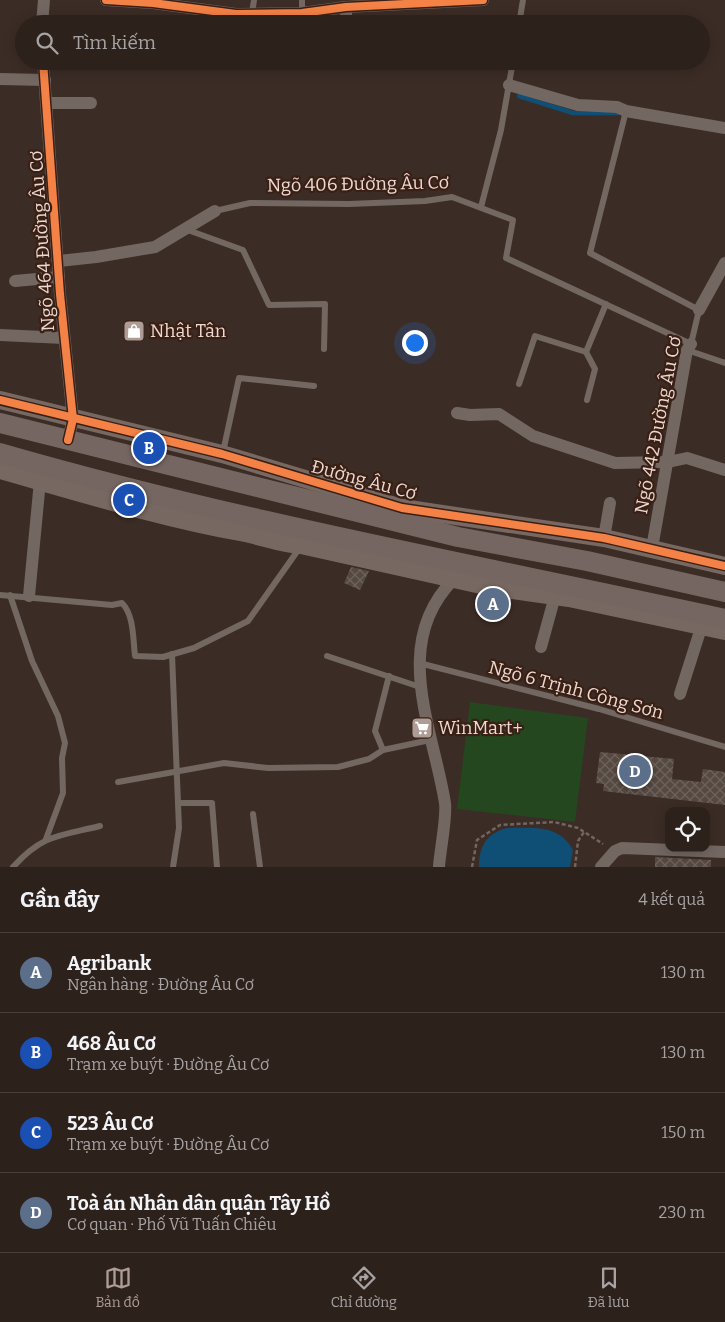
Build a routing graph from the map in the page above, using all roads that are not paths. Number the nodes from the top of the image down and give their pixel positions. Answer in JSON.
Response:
{"nodes":[{"id":1,"x":44,"y":0,"type":"edge"},
{"id":2,"x":106,"y":0,"type":"edge"},
{"id":3,"x":483,"y":0,"type":"edge"},
{"id":4,"x":523,"y":0,"type":"edge"},
{"id":5,"x":408,"y":2,"type":"edge"},
{"id":6,"x":253,"y":6,"type":"edge"},
{"id":7,"x":302,"y":6,"type":"edge"},
{"id":8,"x":346,"y":8,"type":"junction"},
{"id":9,"x":43,"y":15,"type":"edge"},
{"id":10,"x":346,"y":15,"type":"edge"},
{"id":11,"x":520,"y":15,"type":"edge"},
{"id":12,"x":44,"y":70,"type":"edge"},
{"id":13,"x":512,"y":70,"type":"edge"},
{"id":14,"x":0,"y":79,"type":"edge"},
{"id":15,"x":45,"y":80,"type":"junction"},
{"id":16,"x":509,"y":85,"type":"junction"},
{"id":17,"x":47,"y":103,"type":"junction"},
{"id":18,"x":91,"y":103,"type":"dead end"},
{"id":19,"x":626,"y":111,"type":"junction"},
{"id":20,"x":725,"y":128,"type":"edge"},
{"id":21,"x":481,"y":207,"type":"junction"},
{"id":22,"x":215,"y":211,"type":"joint"},
{"id":23,"x":184,"y":229,"type":"junction"},
{"id":24,"x":59,"y":260,"type":"junction"},
{"id":25,"x":725,"y":262,"type":"edge"},
{"id":26,"x":59,"y":278,"type":"junction"},
{"id":27,"x":16,"y":281,"type":"dead end"},
{"id":28,"x":606,"y":304,"type":"junction"},
{"id":29,"x":699,"y":310,"type":"junction"},
{"id":30,"x":0,"y":335,"type":"edge"},
{"id":31,"x":64,"y":338,"type":"junction"},
{"id":32,"x":689,"y":347,"type":"junction"},
{"id":33,"x":324,"y":349,"type":"dead end"},
{"id":34,"x":586,"y":352,"type":"junction"},
{"id":35,"x":725,"y":363,"type":"edge"},
{"id":36,"x":519,"y":384,"type":"dead end"},
{"id":37,"x":314,"y":386,"type":"dead end"},
{"id":38,"x":0,"y":400,"type":"edge"},
{"id":39,"x":587,"y":400,"type":"dead end"},
{"id":40,"x":457,"y":412,"type":"dead end"},
{"id":41,"x":74,"y":419,"type":"junction"},
{"id":42,"x":0,"y":423,"type":"edge"},
{"id":43,"x":68,"y":440,"type":"junction"},
{"id":44,"x":222,"y":454,"type":"junction"},
{"id":45,"x":9,"y":455,"type":"edge"},
{"id":46,"x":668,"y":462,"type":"junction"},
{"id":47,"x":0,"y":470,"type":"edge"},
{"id":48,"x":725,"y":470,"type":"edge"},
{"id":49,"x":40,"y":481,"type":"junction"},
{"id":50,"x":610,"y":503,"type":"dead end"},
{"id":51,"x":446,"y":534,"type":"junction"},
{"id":52,"x":604,"y":538,"type":"junction"},
{"id":53,"x":301,"y":545,"type":"junction"},
{"id":54,"x":652,"y":548,"type":"junction"},
{"id":55,"x":440,"y":560,"type":"junction"},
{"id":56,"x":725,"y":566,"type":"edge"},
{"id":57,"x":454,"y":579,"type":"junction"},
{"id":58,"x":725,"y":592,"type":"edge"},
{"id":59,"x":0,"y":595,"type":"edge"},
{"id":60,"x":10,"y":595,"type":"junction"},
{"id":61,"x":29,"y":596,"type":"junction"},
{"id":62,"x":555,"y":596,"type":"junction"},
{"id":63,"x":725,"y":619,"type":"edge"},
{"id":64,"x":702,"y":625,"type":"junction"},
{"id":65,"x":725,"y":631,"type":"edge"},
{"id":66,"x":541,"y":647,"type":"dead end"},
{"id":67,"x":172,"y":654,"type":"junction"},
{"id":68,"x":327,"y":656,"type":"dead end"},
{"id":69,"x":419,"y":663,"type":"junction"},
{"id":70,"x":389,"y":676,"type":"junction"},
{"id":71,"x":420,"y":687,"type":"junction"},
{"id":72,"x":680,"y":694,"type":"dead end"},
{"id":73,"x":430,"y":740,"type":"junction"},
{"id":74,"x":725,"y":747,"type":"edge"},
{"id":75,"x":383,"y":750,"type":"junction"},
{"id":76,"x":176,"y":771,"type":"junction"},
{"id":77,"x":118,"y":782,"type":"dead end"},
{"id":78,"x":178,"y":803,"type":"junction"},
{"id":79,"x":253,"y":814,"type":"dead end"},
{"id":80,"x":100,"y":826,"type":"dead end"},
{"id":81,"x":46,"y":839,"type":"junction"},
{"id":82,"x":725,"y":852,"type":"edge"},
{"id":83,"x":13,"y":867,"type":"edge"},
{"id":84,"x":173,"y":867,"type":"edge"},
{"id":85,"x":217,"y":867,"type":"edge"},
{"id":86,"x":260,"y":867,"type":"edge"},
{"id":87,"x":439,"y":867,"type":"edge"},
{"id":88,"x":601,"y":867,"type":"edge"}],
"edges":[{"from":1,"to":9,"type":"street"},
{"from":2,"to":6,"type":"street"},
{"from":3,"to":5,"type":"street"},
{"from":4,"to":11,"type":"lane"},
{"from":5,"to":8,"type":"street"},
{"from":6,"to":7,"type":"street"},
{"from":7,"to":8,"type":"street"},
{"from":8,"to":10,"type":"street"},
{"from":12,"to":15,"type":"street","name":"Ngõ 464 Đường Âu Cơ"},
{"from":13,"to":16,"type":"lane"},
{"from":14,"to":15,"type":"street"},
{"from":15,"to":17,"type":"street","name":"Ngõ 464 Đường Âu Cơ"},
{"from":16,"to":19,"type":"street"},
{"from":16,"to":21,"type":"lane"},
{"from":17,"to":18,"type":"street"},
{"from":17,"to":24,"type":"street","name":"Ngõ 464 Đường Âu Cơ"},
{"from":19,"to":20,"type":"street"},
{"from":19,"to":29,"type":"lane"},
{"from":21,"to":22,"type":"lane","name":"Ngõ 406 Đường Âu Cơ"},
{"from":21,"to":28,"type":"lane","name":"Ngõ 406 Đường Âu Cơ"},
{"from":22,"to":23,"type":"street","name":"Ngõ 406 Đường Âu Cơ"},
{"from":23,"to":24,"type":"street","name":"Ngõ 406 Đường Âu Cơ"},
{"from":23,"to":33,"type":"lane"},
{"from":24,"to":26,"type":"street","name":"Ngõ 464 Đường Âu Cơ"},
{"from":25,"to":29,"type":"street","name":"Ngõ 442 Đường Âu Cơ"},
{"from":26,"to":27,"type":"street"},
{"from":26,"to":31,"type":"street","name":"Ngõ 464 Đường Âu Cơ"},
{"from":28,"to":32,"type":"lane","name":"Ngõ 406 Đường Âu Cơ"},
{"from":28,"to":34,"type":"lane"},
{"from":29,"to":32,"type":"lane","name":"Ngõ 442 Đường Âu Cơ"},
{"from":30,"to":31,"type":"street"},
{"from":31,"to":41,"type":"street","name":"Ngõ 464 Đường Âu Cơ"},
{"from":32,"to":35,"type":"lane","name":"Ngõ 406 Đường Âu Cơ"},
{"from":32,"to":46,"type":"street","name":"Ngõ 442 Đường Âu Cơ"},
{"from":34,"to":36,"type":"lane"},
{"from":34,"to":39,"type":"lane"},
{"from":37,"to":44,"type":"lane"},
{"from":38,"to":41,"type":"street","name":"Đường Âu Cơ"},
{"from":40,"to":46,"type":"street"},
{"from":41,"to":43,"type":"street"},
{"from":41,"to":44,"type":"street","name":"Đường Âu Cơ"},
{"from":42,"to":43,"type":"main road","name":"Đường Âu Cơ"},
{"from":43,"to":51,"type":"main road","name":"Đường Âu Cơ"},
{"from":44,"to":52,"type":"street","name":"Đường Âu Cơ"},
{"from":45,"to":47,"type":"main road"},
{"from":45,"to":55,"type":"main road"},
{"from":46,"to":48,"type":"street"},
{"from":46,"to":54,"type":"street","name":"Ngõ 442 Đường Âu Cơ"},
{"from":47,"to":49,"type":"street"},
{"from":49,"to":53,"type":"street"},
{"from":49,"to":61,"type":"street"},
{"from":50,"to":52,"type":"street"},
{"from":51,"to":55,"type":"main road"},
{"from":51,"to":58,"type":"main road","name":"Đường Âu Cơ"},
{"from":52,"to":54,"type":"street","name":"Đường Âu Cơ"},
{"from":53,"to":57,"type":"street"},
{"from":53,"to":67,"type":"lane"},
{"from":54,"to":56,"type":"street","name":"Đường Âu Cơ"},
{"from":55,"to":63,"type":"main road"},
{"from":57,"to":62,"type":"street"},
{"from":57,"to":69,"type":"street"},
{"from":59,"to":60,"type":"lane"},
{"from":60,"to":61,"type":"lane"},
{"from":60,"to":81,"type":"lane"},
{"from":61,"to":67,"type":"lane"},
{"from":62,"to":64,"type":"street"},
{"from":62,"to":66,"type":"street"},
{"from":64,"to":65,"type":"street"},
{"from":64,"to":72,"type":"street"},
{"from":67,"to":76,"type":"lane"},
{"from":68,"to":70,"type":"lane"},
{"from":69,"to":71,"type":"street"},
{"from":69,"to":74,"type":"lane","name":"Ngõ 6 Trịnh Công Sơn"},
{"from":70,"to":71,"type":"lane"},
{"from":70,"to":75,"type":"lane"},
{"from":71,"to":73,"type":"street"},
{"from":73,"to":75,"type":"lane"},
{"from":73,"to":87,"type":"street"},
{"from":75,"to":76,"type":"lane"},
{"from":76,"to":77,"type":"lane"},
{"from":76,"to":78,"type":"lane"},
{"from":78,"to":84,"type":"lane"},
{"from":78,"to":85,"type":"lane"},
{"from":79,"to":86,"type":"lane"},
{"from":80,"to":81,"type":"lane"},
{"from":81,"to":83,"type":"lane"},
{"from":82,"to":88,"type":"street"}]}
